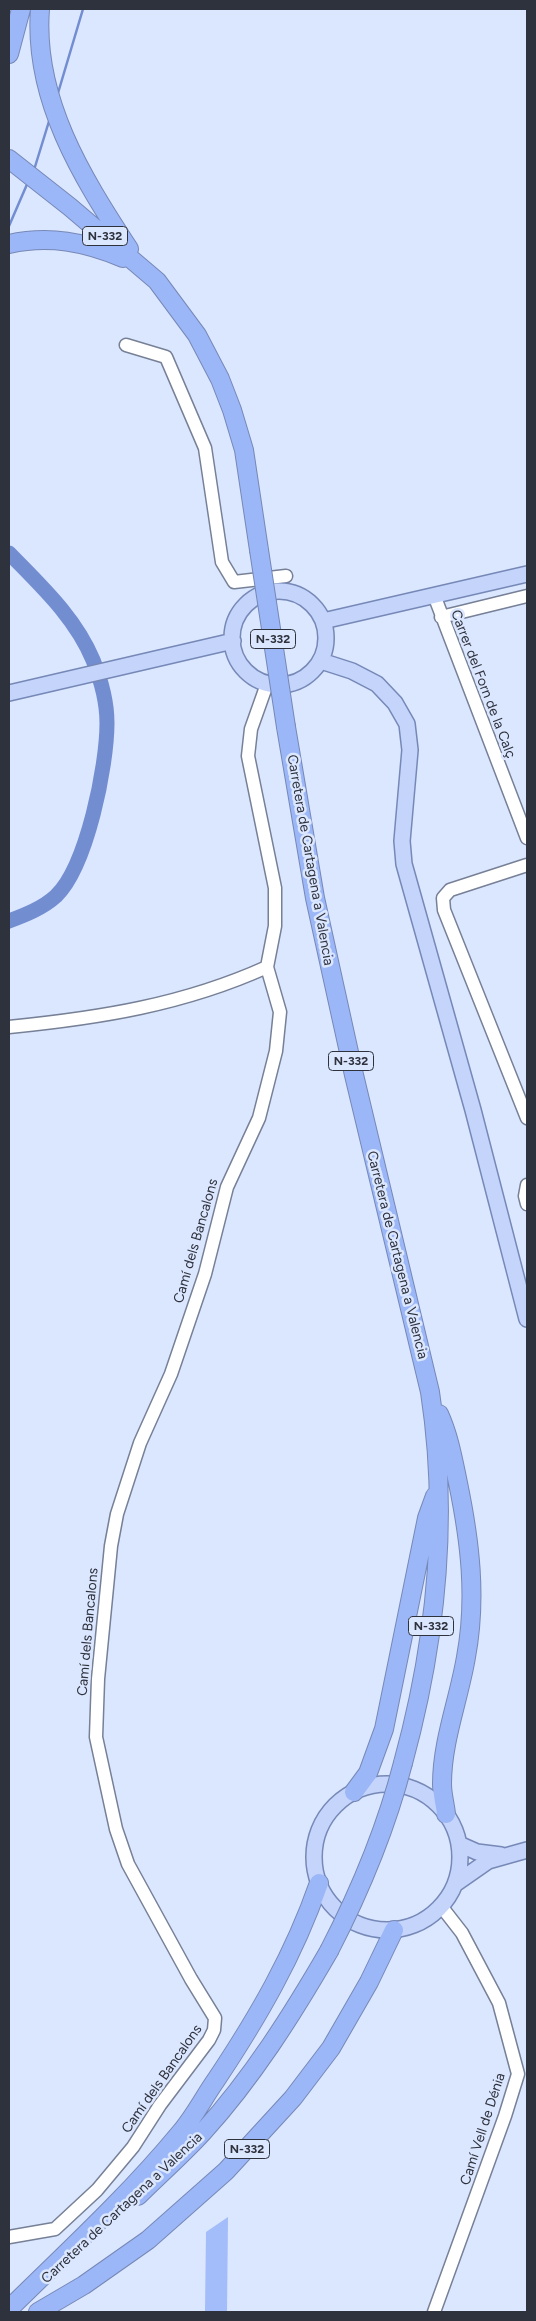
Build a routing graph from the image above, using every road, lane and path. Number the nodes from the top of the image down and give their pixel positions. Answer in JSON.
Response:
{"nodes":[{"id":1,"x":21,"y":9,"type":"edge"},
{"id":2,"x":40,"y":9,"type":"edge"},
{"id":3,"x":9,"y":54,"type":"edge"},
{"id":4,"x":9,"y":159,"type":"edge"},
{"id":5,"x":9,"y":244,"type":"edge"},
{"id":6,"x":140,"y":265,"type":"junction"},
{"id":7,"x":126,"y":345,"type":"dead end"},
{"id":8,"x":527,"y":574,"type":"edge"},
{"id":9,"x":286,"y":576,"type":"dead end"},
{"id":10,"x":434,"y":595,"type":"junction"},
{"id":11,"x":527,"y":596,"type":"edge"},
{"id":12,"x":441,"y":617,"type":"junction"},
{"id":13,"x":323,"y":621,"type":"junction"},
{"id":14,"x":233,"y":642,"type":"junction"},
{"id":15,"x":321,"y":661,"type":"junction"},
{"id":16,"x":267,"y":684,"type":"junction"},
{"id":17,"x":9,"y":693,"type":"edge"},
{"id":18,"x":527,"y":838,"type":"edge"},
{"id":19,"x":527,"y":865,"type":"edge"},
{"id":20,"x":266,"y":967,"type":"junction"},
{"id":21,"x":9,"y":1027,"type":"edge"},
{"id":22,"x":527,"y":1118,"type":"edge"},
{"id":23,"x":527,"y":1185,"type":"edge"},
{"id":24,"x":527,"y":1204,"type":"edge"},
{"id":25,"x":527,"y":1320,"type":"edge"},
{"id":26,"x":430,"y":1392,"type":"junction"},
{"id":27,"x":439,"y":1486,"type":"junction"},
{"id":28,"x":354,"y":1792,"type":"junction"},
{"id":29,"x":446,"y":1814,"type":"junction"},
{"id":30,"x":459,"y":1844,"type":"junction"},
{"id":31,"x":525,"y":1851,"type":"edge"},
{"id":32,"x":503,"y":1855,"type":"junction"},
{"id":33,"x":319,"y":1883,"type":"junction"},
{"id":34,"x":455,"y":1884,"type":"junction"},
{"id":35,"x":441,"y":1906,"type":"junction"},
{"id":36,"x":394,"y":1930,"type":"junction"},
{"id":37,"x":9,"y":2237,"type":"edge"},
{"id":38,"x":9,"y":2311,"type":"edge"},
{"id":39,"x":38,"y":2312,"type":"edge"},
{"id":40,"x":434,"y":2312,"type":"edge"}],
"edges":[{"from":1,"to":3,"type":"highway"},
{"from":2,"to":6,"type":"highway"},
{"from":4,"to":6,"type":"highway","name":"Carretera de Cartagena a Valencia","number":"N-332"},
{"from":5,"to":6,"type":"highway"},
{"from":6,"to":26,"type":"highway","name":"Carretera de Cartagena a Valencia","number":"N-332","bridge":true},
{"from":7,"to":9,"type":"street"},
{"from":8,"to":10,"type":"main road"},
{"from":10,"to":12,"type":"street","name":"Carrer del Forn de la Calç"},
{"from":10,"to":13,"type":"main road"},
{"from":11,"to":12,"type":"street"},
{"from":12,"to":18,"type":"street","name":"Carrer del Forn de la Calç"},
{"from":13,"to":14,"type":"main road"},
{"from":13,"to":15,"type":"main road"},
{"from":14,"to":16,"type":"main road"},
{"from":14,"to":17,"type":"main road"},
{"from":15,"to":16,"type":"main road"},
{"from":15,"to":25,"type":"main road"},
{"from":16,"to":20,"type":"street"},
{"from":19,"to":22,"type":"street"},
{"from":20,"to":21,"type":"street"},
{"from":20,"to":37,"type":"street","name":"Camí dels Bancalons"},
{"from":23,"to":24,"type":"street"},
{"from":26,"to":27,"type":"highway","name":"Carretera de Cartagena a Valencia","number":"N-332"},
{"from":26,"to":29,"type":"highway"},
{"from":27,"to":28,"type":"highway"},
{"from":27,"to":38,"type":"highway","name":"Carretera de Cartagena a Valencia","number":"N-332","bridge":true},
{"from":28,"to":29,"type":"main road"},
{"from":28,"to":33,"type":"main road"},
{"from":29,"to":30,"type":"main road"},
{"from":30,"to":32,"type":"main road"},
{"from":30,"to":34,"type":"main road"},
{"from":31,"to":32,"type":"main road"},
{"from":32,"to":34,"type":"main road"},
{"from":33,"to":36,"type":"main road"},
{"from":33,"to":38,"type":"highway"},
{"from":34,"to":35,"type":"main road"},
{"from":35,"to":36,"type":"main road"},
{"from":35,"to":40,"type":"street","name":"Camí Vell de Dénia"},
{"from":36,"to":39,"type":"highway","number":"N-332"}]}
